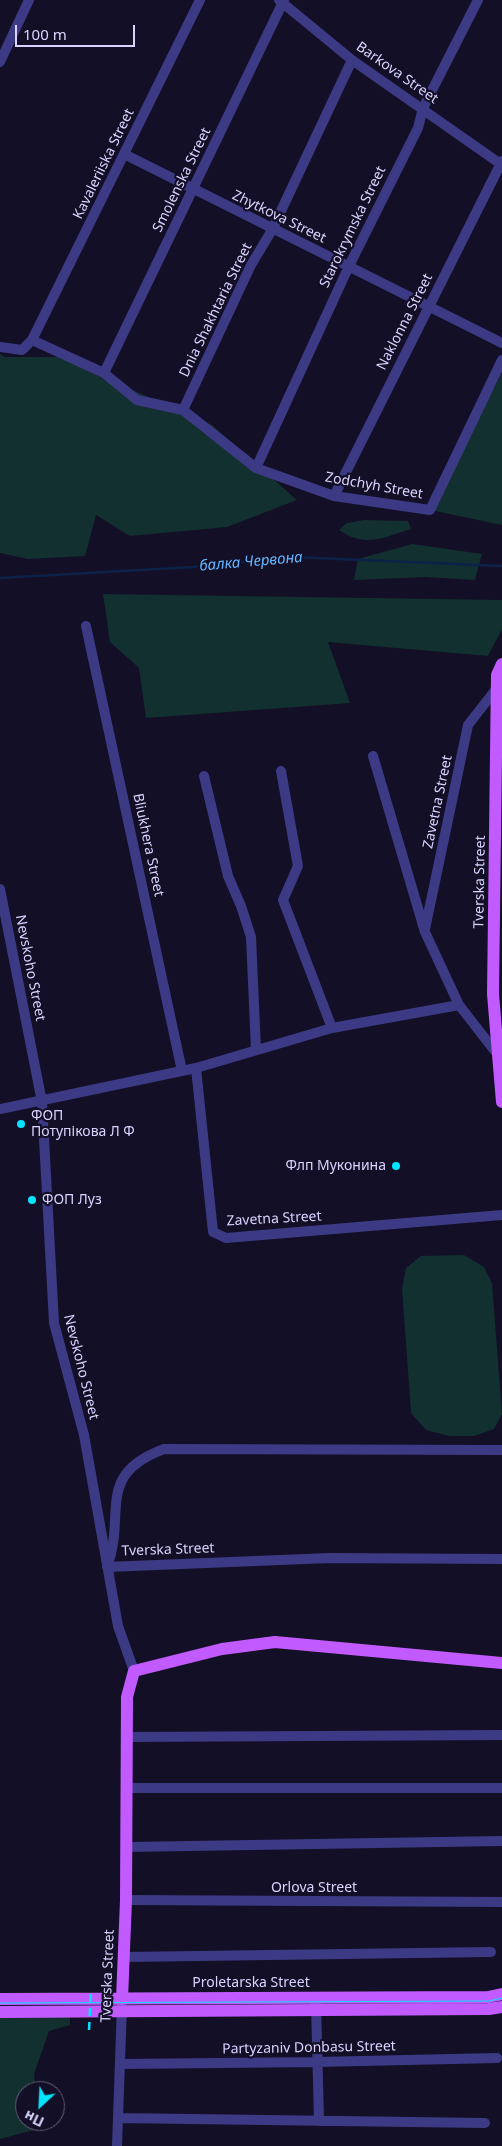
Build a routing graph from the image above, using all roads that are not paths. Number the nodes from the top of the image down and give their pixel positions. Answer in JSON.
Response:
{"nodes":[{"id":1,"x":29,"y":0,"type":"edge"},
{"id":2,"x":200,"y":0,"type":"edge"},
{"id":3,"x":478,"y":0,"type":"edge"},
{"id":4,"x":281,"y":1,"type":"edge"},
{"id":5,"x":352,"y":60,"type":"junction"},
{"id":6,"x":0,"y":62,"type":"edge"},
{"id":7,"x":423,"y":108,"type":"junction"},
{"id":8,"x":124,"y":154,"type":"junction"},
{"id":9,"x":502,"y":164,"type":"edge"},
{"id":10,"x":192,"y":189,"type":"junction"},
{"id":11,"x":272,"y":230,"type":"junction"},
{"id":12,"x":349,"y":266,"type":"junction"},
{"id":13,"x":429,"y":305,"type":"junction"},
{"id":14,"x":32,"y":340,"type":"junction"},
{"id":15,"x":502,"y":343,"type":"edge"},
{"id":16,"x":0,"y":347,"type":"edge"},
{"id":17,"x":502,"y":360,"type":"edge"},
{"id":18,"x":104,"y":373,"type":"junction"},
{"id":19,"x":183,"y":410,"type":"junction"},
{"id":20,"x":256,"y":468,"type":"junction"},
{"id":21,"x":334,"y":496,"type":"junction"},
{"id":22,"x":86,"y":626,"type":"dead end"},
{"id":23,"x":502,"y":664,"type":"edge"},
{"id":24,"x":498,"y":688,"type":"junction"},
{"id":25,"x":373,"y":756,"type":"dead end"},
{"id":26,"x":281,"y":771,"type":"dead end"},
{"id":27,"x":204,"y":776,"type":"dead end"},
{"id":28,"x":0,"y":889,"type":"edge"},
{"id":29,"x":425,"y":932,"type":"junction"},
{"id":30,"x":459,"y":1005,"type":"junction"},
{"id":31,"x":332,"y":1028,"type":"junction"},
{"id":32,"x":256,"y":1050,"type":"junction"},
{"id":33,"x":498,"y":1055,"type":"junction"},
{"id":34,"x":196,"y":1068,"type":"junction"},
{"id":35,"x":182,"y":1070,"type":"junction"},
{"id":36,"x":42,"y":1102,"type":"junction"},
{"id":37,"x":502,"y":1102,"type":"edge"},
{"id":38,"x":0,"y":1109,"type":"edge"},
{"id":39,"x":502,"y":1215,"type":"edge"},
{"id":40,"x":502,"y":1450,"type":"edge"},
{"id":41,"x":502,"y":1559,"type":"edge"},
{"id":42,"x":107,"y":1567,"type":"junction"},
{"id":43,"x":502,"y":1663,"type":"edge"},
{"id":44,"x":134,"y":1671,"type":"junction"},
{"id":45,"x":502,"y":1735,"type":"edge"},
{"id":46,"x":127,"y":1737,"type":"junction"},
{"id":47,"x":127,"y":1788,"type":"junction"},
{"id":48,"x":502,"y":1788,"type":"edge"},
{"id":49,"x":502,"y":1841,"type":"edge"},
{"id":50,"x":127,"y":1847,"type":"junction"},
{"id":51,"x":126,"y":1900,"type":"junction"},
{"id":52,"x":502,"y":1902,"type":"edge"},
{"id":53,"x":491,"y":1952,"type":"dead end"},
{"id":54,"x":124,"y":1957,"type":"junction"},
{"id":55,"x":502,"y":1994,"type":"edge"},
{"id":56,"x":0,"y":1999,"type":"edge"},
{"id":57,"x":122,"y":1999,"type":"junction"},
{"id":58,"x":316,"y":2004,"type":"junction"},
{"id":59,"x":502,"y":2007,"type":"edge"},
{"id":60,"x":0,"y":2012,"type":"edge"},
{"id":61,"x":122,"y":2012,"type":"junction"},
{"id":62,"x":497,"y":2058,"type":"dead end"},
{"id":63,"x":316,"y":2062,"type":"junction"},
{"id":64,"x":121,"y":2064,"type":"junction"},
{"id":65,"x":118,"y":2118,"type":"junction"},
{"id":66,"x":319,"y":2121,"type":"junction"},
{"id":67,"x":485,"y":2123,"type":"dead end"},
{"id":68,"x":117,"y":2146,"type":"edge"}],
"edges":[{"from":1,"to":6,"type":"street"},
{"from":2,"to":8,"type":"street","name":"Kavaleriiska Street"},
{"from":3,"to":7,"type":"street","name":"Starokrymska Street"},
{"from":4,"to":5,"type":"street","name":"Barkova Street"},
{"from":4,"to":10,"type":"street","name":"Smolenska Street"},
{"from":5,"to":7,"type":"street","name":"Barkova Street"},
{"from":5,"to":11,"type":"street","name":"Dnia Shakhtaria Street"},
{"from":7,"to":9,"type":"street","name":"Barkova Street"},
{"from":7,"to":12,"type":"street","name":"Starokrymska Street"},
{"from":8,"to":10,"type":"street","name":"Zhytkova Street"},
{"from":8,"to":14,"type":"street","name":"Kavaleriiska Street"},
{"from":9,"to":13,"type":"street","name":"Naklonna Street"},
{"from":10,"to":11,"type":"street","name":"Zhytkova Street"},
{"from":10,"to":18,"type":"street","name":"Smolenska Street"},
{"from":11,"to":12,"type":"street","name":"Zhytkova Street"},
{"from":11,"to":19,"type":"street","name":"Dnia Shakhtaria Street"},
{"from":12,"to":13,"type":"street","name":"Zhytkova Street"},
{"from":12,"to":20,"type":"street","name":"Starokrymska Street"},
{"from":13,"to":15,"type":"street","name":"Zhytkova Street"},
{"from":13,"to":21,"type":"street","name":"Naklonna Street"},
{"from":14,"to":16,"type":"street"},
{"from":14,"to":18,"type":"street","name":"Zodchyh Street"},
{"from":17,"to":21,"type":"street","name":"Zodchyh Street"},
{"from":18,"to":19,"type":"street","name":"Zodchyh Street"},
{"from":19,"to":20,"type":"street","name":"Zodchyh Street"},
{"from":20,"to":21,"type":"street","name":"Zodchyh Street"},
{"from":22,"to":35,"type":"street","name":"Bliukhera Street"},
{"from":23,"to":24,"type":"main road","name":"Tverska Street"},
{"from":24,"to":29,"type":"street","name":"Zavetna Street"},
{"from":24,"to":33,"type":"main road","name":"Tverska Street"},
{"from":25,"to":29,"type":"street"},
{"from":26,"to":31,"type":"street"},
{"from":27,"to":32,"type":"street"},
{"from":28,"to":36,"type":"street","name":"Nevskoho Street"},
{"from":29,"to":30,"type":"street"},
{"from":30,"to":31,"type":"street"},
{"from":30,"to":33,"type":"street"},
{"from":31,"to":32,"type":"street"},
{"from":32,"to":34,"type":"street"},
{"from":33,"to":37,"type":"main road","name":"Tverska Street"},
{"from":34,"to":35,"type":"street"},
{"from":34,"to":39,"type":"street","name":"Zavetna Street"},
{"from":35,"to":36,"type":"street"},
{"from":36,"to":38,"type":"street"},
{"from":36,"to":42,"type":"street","name":"Nevskoho Street"},
{"from":40,"to":42,"type":"street","name":"Tverska Street"},
{"from":41,"to":42,"type":"street","name":"Tverska Street"},
{"from":42,"to":44,"type":"street","name":"Nevskoho Street"},
{"from":43,"to":44,"type":"main road"},
{"from":44,"to":46,"type":"main road","name":"Tverska Street"},
{"from":45,"to":46,"type":"street"},
{"from":46,"to":47,"type":"main road","name":"Tverska Street"},
{"from":47,"to":48,"type":"street"},
{"from":47,"to":50,"type":"main road","name":"Tverska Street"},
{"from":49,"to":50,"type":"street"},
{"from":50,"to":51,"type":"main road","name":"Tverska Street"},
{"from":51,"to":52,"type":"street","name":"Orlova Street"},
{"from":51,"to":54,"type":"main road","name":"Tverska Street"},
{"from":53,"to":54,"type":"street"},
{"from":54,"to":57,"type":"main road","name":"Tverska Street"},
{"from":55,"to":58,"type":"main road","name":"Proletarska Street"},
{"from":56,"to":57,"type":"main road","name":"Proletarska Street"},
{"from":57,"to":58,"type":"main road","name":"Proletarska Street"},
{"from":57,"to":61,"type":"street","name":"Tverska Street"},
{"from":58,"to":59,"type":"main road","name":"Proletarska Street"},
{"from":58,"to":61,"type":"main road","name":"Proletarska Street"},
{"from":58,"to":63,"type":"street"},
{"from":60,"to":61,"type":"main road","name":"Proletarska Street"},
{"from":61,"to":64,"type":"street","name":"Tverska Street"},
{"from":62,"to":63,"type":"street","name":"Partyzaniv Donbasu Street"},
{"from":63,"to":64,"type":"street","name":"Partyzaniv Donbasu Street"},
{"from":63,"to":66,"type":"street"},
{"from":64,"to":65,"type":"street","name":"Tverska Street"},
{"from":65,"to":66,"type":"street"},
{"from":65,"to":68,"type":"street","name":"Tverska Street"},
{"from":66,"to":67,"type":"street"}]}
